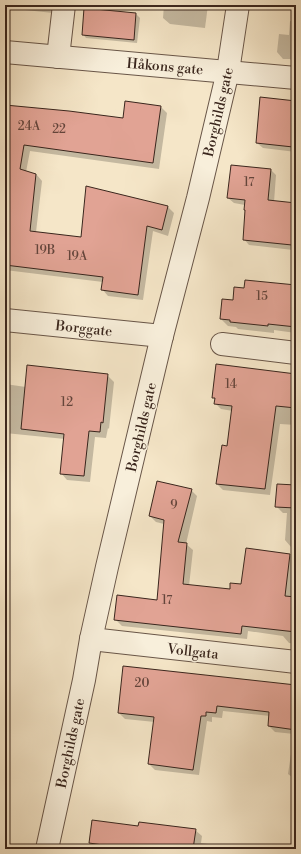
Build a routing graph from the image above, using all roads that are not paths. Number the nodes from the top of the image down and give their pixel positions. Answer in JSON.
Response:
{"nodes":[{"id":1,"x":64,"y":5,"type":"edge"},
{"id":2,"x":238,"y":5,"type":"edge"},
{"id":3,"x":5,"y":52,"type":"edge"},
{"id":4,"x":58,"y":57,"type":"junction"},
{"id":5,"x":228,"y":71,"type":"junction"},
{"id":6,"x":296,"y":78,"type":"edge"},
{"id":7,"x":5,"y":320,"type":"edge"},
{"id":8,"x":162,"y":336,"type":"junction"},
{"id":9,"x":222,"y":344,"type":"dead end"},
{"id":10,"x":296,"y":353,"type":"edge"},
{"id":11,"x":91,"y":640,"type":"junction"},
{"id":12,"x":296,"y":662,"type":"edge"},
{"id":13,"x":47,"y":849,"type":"edge"}],
"edges":[{"from":1,"to":4,"type":"street"},
{"from":2,"to":5,"type":"street","name":"Borghilds gate"},
{"from":3,"to":4,"type":"street","name":"Håkons gate"},
{"from":4,"to":5,"type":"street","name":"Håkons gate"},
{"from":5,"to":6,"type":"street","name":"Håkons gate"},
{"from":5,"to":8,"type":"street","name":"Borghilds gate"},
{"from":7,"to":8,"type":"street","name":"Borggate"},
{"from":8,"to":11,"type":"street","name":"Borghilds gate"},
{"from":9,"to":10,"type":"street"},
{"from":11,"to":12,"type":"street","name":"Vollgata"},
{"from":11,"to":13,"type":"street","name":"Borghilds gate"}]}
